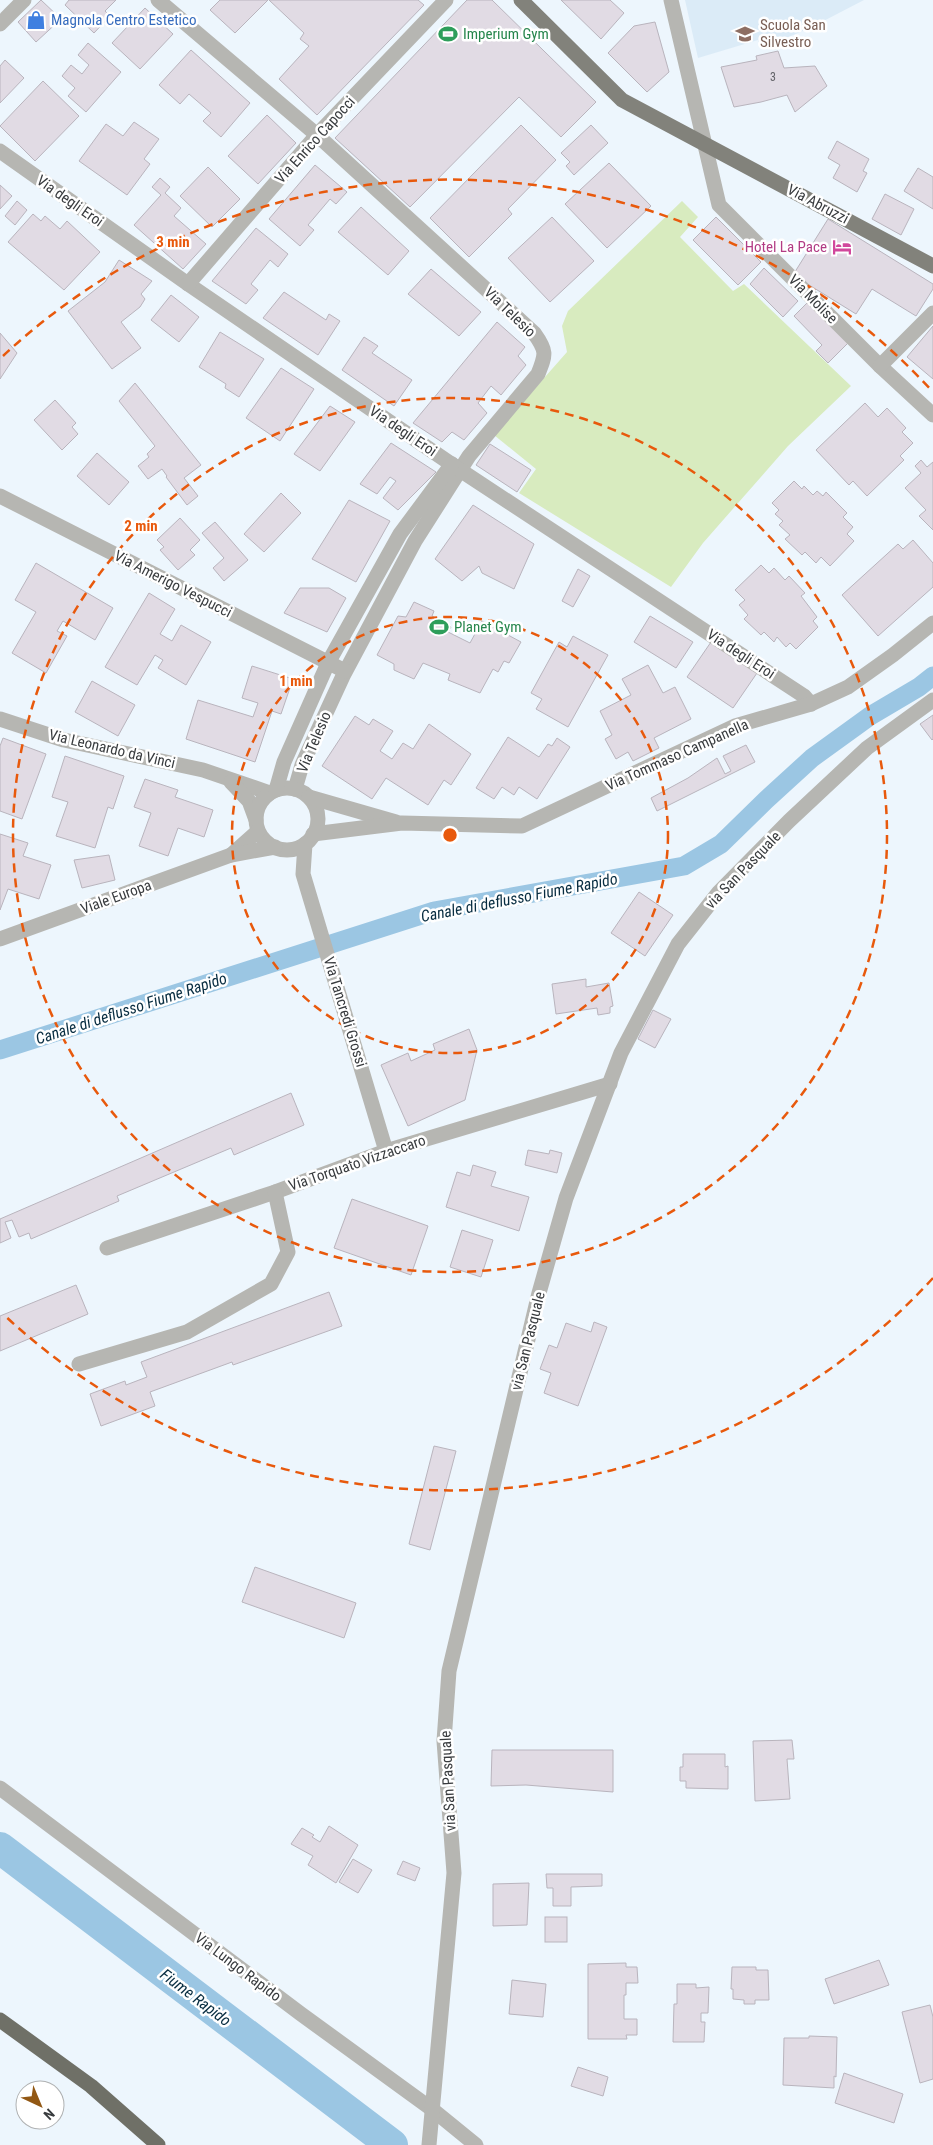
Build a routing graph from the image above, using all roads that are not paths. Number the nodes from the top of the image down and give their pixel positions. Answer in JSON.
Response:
{"nodes":[{"id":1,"x":24,"y":0,"type":"edge"},
{"id":2,"x":158,"y":0,"type":"edge"},
{"id":3,"x":446,"y":0,"type":"edge"},
{"id":4,"x":521,"y":0,"type":"edge"},
{"id":5,"x":671,"y":0,"type":"edge"},
{"id":6,"x":0,"y":24,"type":"edge"},
{"id":7,"x":317,"y":135,"type":"junction"},
{"id":8,"x":704,"y":142,"type":"junction"},
{"id":9,"x":0,"y":151,"type":"edge"},
{"id":10,"x":933,"y":266,"type":"edge"},
{"id":11,"x":188,"y":284,"type":"junction"},
{"id":12,"x":933,"y":312,"type":"edge"},
{"id":13,"x":880,"y":366,"type":"junction"},
{"id":14,"x":933,"y":414,"type":"edge"},
{"id":15,"x":456,"y":467,"type":"junction"},
{"id":16,"x":0,"y":496,"type":"edge"},
{"id":17,"x":933,"y":623,"type":"edge"},
{"id":18,"x":328,"y":663,"type":"junction"},
{"id":19,"x":345,"y":672,"type":"junction"},
{"id":20,"x":933,"y":700,"type":"edge"},
{"id":21,"x":811,"y":704,"type":"junction"},
{"id":22,"x":0,"y":719,"type":"edge"},
{"id":23,"x":224,"y":776,"type":"junction"},
{"id":24,"x":295,"y":789,"type":"junction"},
{"id":25,"x":273,"y":791,"type":"junction"},
{"id":26,"x":308,"y":797,"type":"junction"},
{"id":27,"x":402,"y":823,"type":"junction"},
{"id":28,"x":257,"y":825,"type":"junction"},
{"id":29,"x":309,"y":839,"type":"junction"},
{"id":30,"x":280,"y":849,"type":"junction"},
{"id":31,"x":231,"y":855,"type":"junction"},
{"id":32,"x":303,"y":874,"type":"junction"},
{"id":33,"x":0,"y":939,"type":"edge"},
{"id":34,"x":610,"y":1084,"type":"junction"},
{"id":35,"x":386,"y":1151,"type":"junction"},
{"id":36,"x":275,"y":1192,"type":"junction"},
{"id":37,"x":107,"y":1248,"type":"dead end"},
{"id":38,"x":79,"y":1364,"type":"dead end"},
{"id":39,"x":0,"y":1788,"type":"edge"},
{"id":40,"x":0,"y":2020,"type":"edge"},
{"id":41,"x":432,"y":2117,"type":"junction"},
{"id":42,"x":158,"y":2145,"type":"edge"},
{"id":43,"x":429,"y":2145,"type":"edge"},
{"id":44,"x":476,"y":2145,"type":"edge"}],
"edges":[{"from":1,"to":6,"type":"street"},
{"from":2,"to":7,"type":"street","name":"Via Telesio"},
{"from":3,"to":7,"type":"street","name":"Via Enrico Capocci"},
{"from":4,"to":8,"type":"main road","name":"Via Abruzzi"},
{"from":5,"to":8,"type":"street","name":"Via Molise"},
{"from":7,"to":11,"type":"street","name":"Via Enrico Capocci"},
{"from":7,"to":15,"type":"street","name":"Via Telesio"},
{"from":8,"to":10,"type":"main road","name":"Via Abruzzi"},
{"from":8,"to":13,"type":"street","name":"Via Molise"},
{"from":9,"to":11,"type":"street","name":"Via degli Eroi"},
{"from":11,"to":15,"type":"street","name":"Via degli Eroi"},
{"from":12,"to":13,"type":"street"},
{"from":13,"to":14,"type":"street","name":"Via Molise"},
{"from":15,"to":18,"type":"street","name":"Via Telesio"},
{"from":15,"to":19,"type":"street","name":"Via Telesio"},
{"from":15,"to":21,"type":"street","name":"Via degli Eroi"},
{"from":16,"to":18,"type":"street","name":"Via Amerigo Vespucci"},
{"from":17,"to":21,"type":"street","name":"Via Tommaso Campanella"},
{"from":18,"to":19,"type":"street","name":"Via Amerigo Vespucci"},
{"from":18,"to":25,"type":"street","name":"Via Telesio"},
{"from":19,"to":24,"type":"street","name":"Via Telesio"},
{"from":20,"to":34,"type":"street","name":"via San Pasquale"},
{"from":21,"to":27,"type":"street","name":"Via Tommaso Campanella"},
{"from":22,"to":23,"type":"street","name":"Via Leonardo da Vinci"},
{"from":23,"to":25,"type":"street","name":"Via Leonardo da Vinci"},
{"from":23,"to":28,"type":"street","name":"Via Leonardo da Vinci"},
{"from":24,"to":25,"type":"street"},
{"from":24,"to":26,"type":"street"},
{"from":25,"to":28,"type":"street"},
{"from":26,"to":27,"type":"street","name":"Via Tommaso Campanella"},
{"from":26,"to":29,"type":"street"},
{"from":27,"to":29,"type":"street","name":"Via Tommaso Campanella"},
{"from":28,"to":30,"type":"street"},
{"from":28,"to":31,"type":"street","name":"Viale Europa"},
{"from":29,"to":30,"type":"street"},
{"from":29,"to":32,"type":"street","name":"Via Tancredi Grossi"},
{"from":30,"to":31,"type":"street","name":"Viale Europa"},
{"from":30,"to":32,"type":"street","name":"Via Tancredi Grossi"},
{"from":31,"to":33,"type":"street","name":"Viale Europa"},
{"from":32,"to":35,"type":"street","name":"Via Tancredi Grossi"},
{"from":34,"to":35,"type":"street","name":"Via Torquato Vizzaccaro"},
{"from":34,"to":41,"type":"street","name":"via San Pasquale"},
{"from":35,"to":36,"type":"street","name":"Via Torquato Vizzaccaro"},
{"from":36,"to":37,"type":"street","name":"Via Torquato Vizzaccaro"},
{"from":36,"to":38,"type":"street"},
{"from":39,"to":41,"type":"street","name":"Via Lungo Rapido"},
{"from":40,"to":42,"type":"highway"},
{"from":41,"to":43,"type":"street","name":"via San Pasquale"},
{"from":41,"to":44,"type":"street","name":"Via Lungo Rapido"}]}
